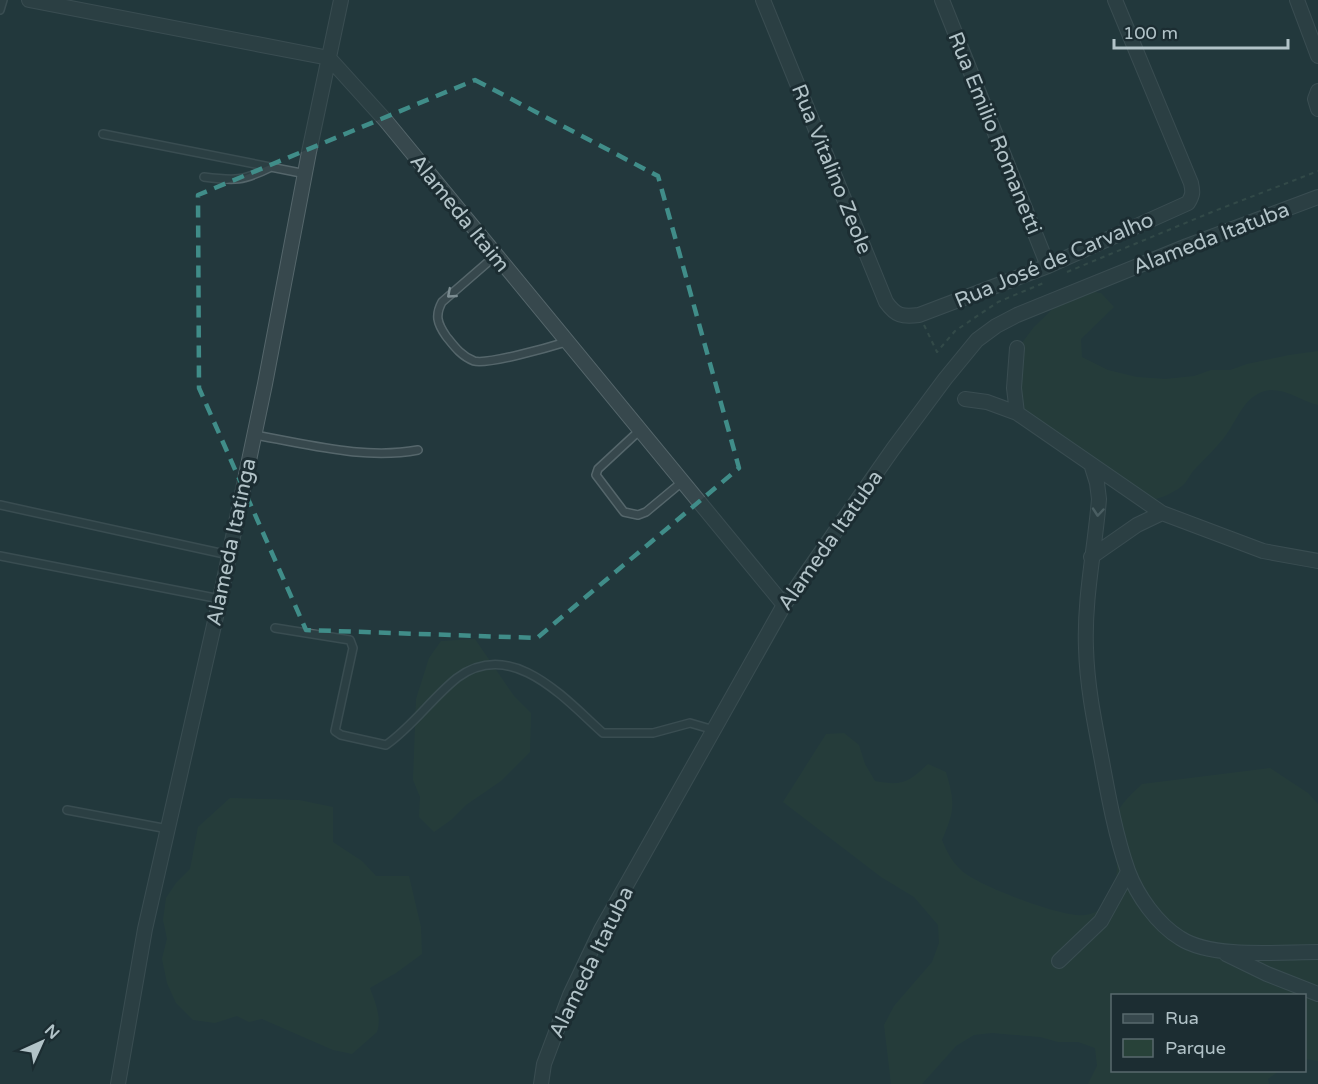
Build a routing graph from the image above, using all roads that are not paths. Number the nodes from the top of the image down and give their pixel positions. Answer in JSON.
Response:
{"nodes":[{"id":1,"x":3,"y":0,"type":"edge"},
{"id":2,"x":29,"y":0,"type":"edge"},
{"id":3,"x":341,"y":0,"type":"edge"},
{"id":4,"x":763,"y":0,"type":"edge"},
{"id":5,"x":942,"y":0,"type":"edge"},
{"id":6,"x":1115,"y":0,"type":"edge"},
{"id":7,"x":1297,"y":0,"type":"edge"},
{"id":8,"x":0,"y":10,"type":"edge"},
{"id":9,"x":1318,"y":56,"type":"edge"},
{"id":10,"x":329,"y":58,"type":"junction"},
{"id":11,"x":1318,"y":91,"type":"edge"},
{"id":12,"x":1318,"y":109,"type":"edge"},
{"id":13,"x":103,"y":134,"type":"dead end"},
{"id":14,"x":271,"y":167,"type":"junction"},
{"id":15,"x":306,"y":174,"type":"junction"},
{"id":16,"x":204,"y":177,"type":"dead end"},
{"id":17,"x":1318,"y":197,"type":"edge"},
{"id":18,"x":495,"y":256,"type":"junction"},
{"id":19,"x":1048,"y":266,"type":"junction"},
{"id":20,"x":919,"y":315,"type":"joint"},
{"id":21,"x":566,"y":342,"type":"junction"},
{"id":22,"x":1017,"y":348,"type":"dead end"},
{"id":23,"x":965,"y":399,"type":"dead end"},
{"id":24,"x":1017,"y":413,"type":"junction"},
{"id":25,"x":639,"y":431,"type":"junction"},
{"id":26,"x":254,"y":435,"type":"junction"},
{"id":27,"x":418,"y":450,"type":"dead end"},
{"id":28,"x":1092,"y":467,"type":"junction"},
{"id":29,"x":682,"y":482,"type":"junction"},
{"id":30,"x":0,"y":506,"type":"edge"},
{"id":31,"x":1162,"y":513,"type":"junction"},
{"id":32,"x":229,"y":555,"type":"junction"},
{"id":33,"x":0,"y":556,"type":"edge"},
{"id":34,"x":1091,"y":557,"type":"junction"},
{"id":35,"x":1318,"y":561,"type":"edge"},
{"id":36,"x":220,"y":599,"type":"junction"},
{"id":37,"x":784,"y":605,"type":"junction"},
{"id":38,"x":275,"y":628,"type":"dead end"},
{"id":39,"x":714,"y":730,"type":"junction"},
{"id":40,"x":68,"y":810,"type":"dead end"},
{"id":41,"x":168,"y":829,"type":"junction"},
{"id":42,"x":1128,"y":872,"type":"junction"},
{"id":43,"x":1222,"y":951,"type":"junction"},
{"id":44,"x":1318,"y":952,"type":"edge"},
{"id":45,"x":1059,"y":961,"type":"dead end"},
{"id":46,"x":1318,"y":994,"type":"edge"},
{"id":47,"x":118,"y":1084,"type":"edge"},
{"id":48,"x":541,"y":1084,"type":"edge"}],
"edges":[{"from":1,"to":8,"type":"lane"},
{"from":2,"to":10,"type":"street"},
{"from":3,"to":10,"type":"street","name":"Alameda Itatinga"},
{"from":4,"to":20,"type":"street","name":"Rua Vitalino Zeole"},
{"from":5,"to":19,"type":"street","name":"Rua Emilio Romanetti"},
{"from":6,"to":19,"type":"street","name":"Rua José de Carvalho"},
{"from":7,"to":9,"type":"street"},
{"from":10,"to":15,"type":"street","name":"Alameda Itatinga"},
{"from":10,"to":18,"type":"street","name":"Alameda Itaim"},
{"from":11,"to":12,"type":"street"},
{"from":13,"to":14,"type":"lane"},
{"from":14,"to":15,"type":"lane"},
{"from":14,"to":16,"type":"lane"},
{"from":15,"to":26,"type":"street","name":"Alameda Itatinga"},
{"from":17,"to":37,"type":"street","name":"Alameda Itatuba"},
{"from":18,"to":21,"type":"street","name":"Alameda Itaim"},
{"from":18,"to":21,"type":"lane","one_way":true},
{"from":19,"to":20,"type":"street","name":"Rua José de Carvalho"},
{"from":21,"to":25,"type":"street","name":"Alameda Itaim"},
{"from":22,"to":24,"type":"street"},
{"from":23,"to":24,"type":"street"},
{"from":24,"to":28,"type":"street"},
{"from":25,"to":29,"type":"street","name":"Alameda Itaim"},
{"from":25,"to":29,"type":"lane"},
{"from":26,"to":27,"type":"lane"},
{"from":26,"to":32,"type":"street","name":"Alameda Itatinga"},
{"from":28,"to":31,"type":"street"},
{"from":28,"to":34,"type":"street","one_way":true},
{"from":29,"to":37,"type":"street","name":"Alameda Itaim"},
{"from":30,"to":32,"type":"lane"},
{"from":31,"to":34,"type":"street"},
{"from":31,"to":35,"type":"street"},
{"from":32,"to":36,"type":"street","name":"Alameda Itatinga"},
{"from":33,"to":36,"type":"lane"},
{"from":34,"to":42,"type":"street"},
{"from":36,"to":41,"type":"street","name":"Alameda Itatinga"},
{"from":37,"to":39,"type":"street","name":"Alameda Itatuba"},
{"from":38,"to":39,"type":"lane"},
{"from":39,"to":48,"type":"street","name":"Alameda Itatuba"},
{"from":40,"to":41,"type":"lane"},
{"from":41,"to":47,"type":"street","name":"Alameda Itatinga"},
{"from":42,"to":43,"type":"street"},
{"from":42,"to":45,"type":"street"},
{"from":43,"to":44,"type":"street"},
{"from":43,"to":46,"type":"street"}]}
